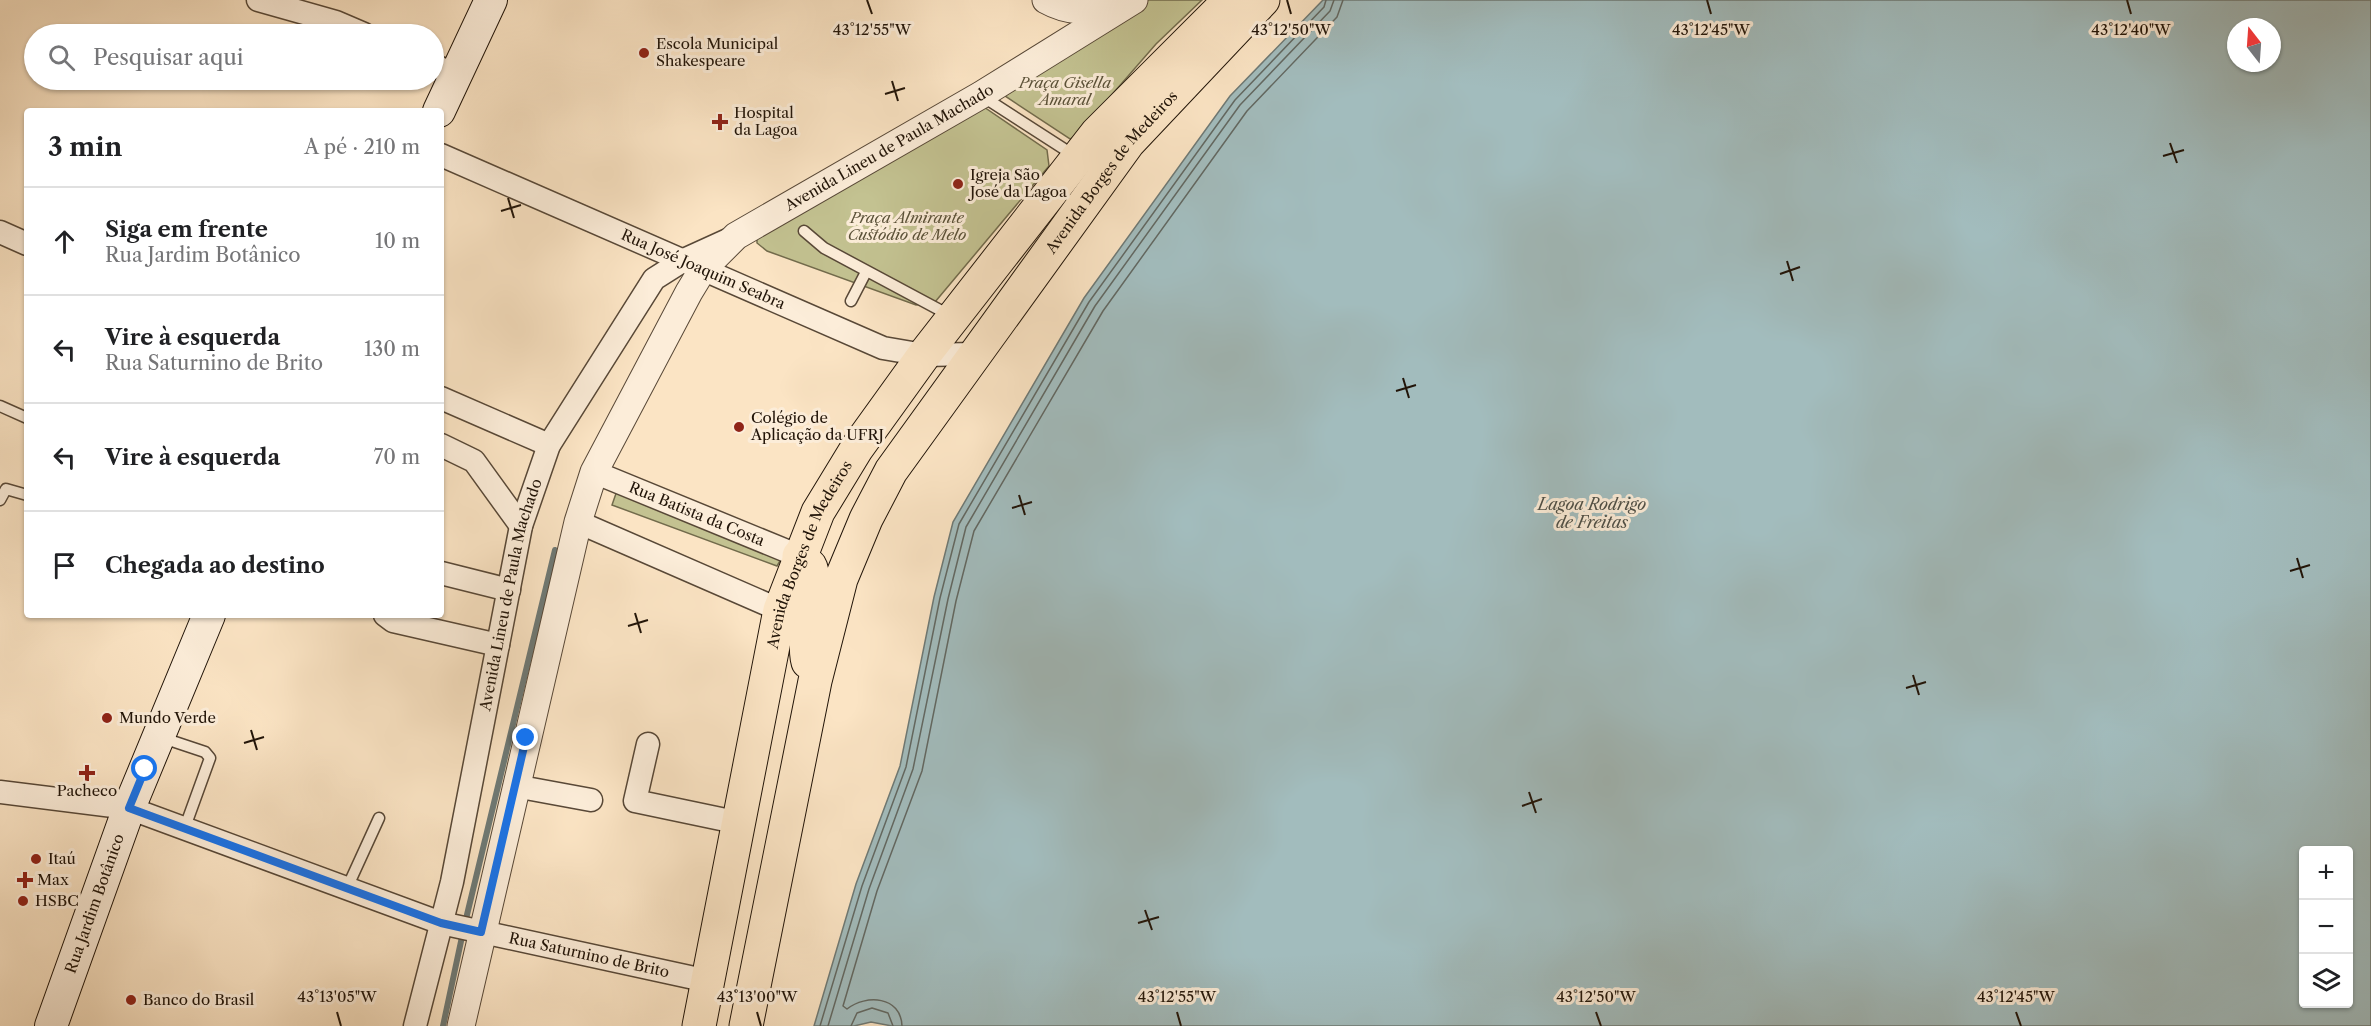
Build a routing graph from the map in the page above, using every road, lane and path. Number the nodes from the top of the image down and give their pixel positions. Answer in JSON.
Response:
{"nodes":[{"id":1,"x":258,"y":0,"type":"edge"},
{"id":2,"x":490,"y":0,"type":"edge"},
{"id":3,"x":1230,"y":0,"type":"edge"},
{"id":4,"x":1263,"y":0,"type":"edge"},
{"id":5,"x":1131,"y":2,"type":"edge"},
{"id":6,"x":1052,"y":4,"type":"edge"},
{"id":7,"x":341,"y":24,"type":"edge"},
{"id":8,"x":1030,"y":64,"type":"junction"},
{"id":9,"x":445,"y":70,"type":"edge"},
{"id":10,"x":442,"y":90,"type":"edge"},
{"id":11,"x":981,"y":95,"type":"junction"},
{"id":12,"x":439,"y":108,"type":"edge"},
{"id":13,"x":444,"y":156,"type":"edge"},
{"id":14,"x":1078,"y":158,"type":"junction"},
{"id":15,"x":804,"y":231,"type":"dead end"},
{"id":16,"x":0,"y":232,"type":"edge"},
{"id":17,"x":24,"y":243,"type":"edge"},
{"id":18,"x":693,"y":264,"type":"junction"},
{"id":19,"x":866,"y":272,"type":"junction"},
{"id":20,"x":851,"y":301,"type":"dead end"},
{"id":21,"x":954,"y":318,"type":"junction"},
{"id":22,"x":974,"y":354,"type":"junction"},
{"id":23,"x":924,"y":355,"type":"junction"},
{"id":24,"x":444,"y":399,"type":"edge"},
{"id":25,"x":0,"y":406,"type":"edge"},
{"id":26,"x":24,"y":417,"type":"edge"},
{"id":27,"x":549,"y":445,"type":"junction"},
{"id":28,"x":444,"y":446,"type":"edge"},
{"id":29,"x":594,"y":472,"type":"junction"},
{"id":30,"x":24,"y":494,"type":"edge"},
{"id":31,"x":0,"y":500,"type":"edge"},
{"id":32,"x":578,"y":522,"type":"junction"},
{"id":33,"x":521,"y":526,"type":"junction"},
{"id":34,"x":799,"y":556,"type":"junction"},
{"id":35,"x":444,"y":574,"type":"edge"},
{"id":36,"x":508,"y":590,"type":"junction"},
{"id":37,"x":780,"y":610,"type":"junction"},
{"id":38,"x":208,"y":618,"type":"edge"},
{"id":39,"x":389,"y":618,"type":"edge"},
{"id":40,"x":498,"y":645,"type":"junction"},
{"id":41,"x":815,"y":681,"type":"junction"},
{"id":42,"x":159,"y":736,"type":"junction"},
{"id":43,"x":648,"y":744,"type":"dead end"},
{"id":44,"x":515,"y":786,"type":"junction"},
{"id":45,"x":0,"y":792,"type":"edge"},
{"id":46,"x":591,"y":800,"type":"dead end"},
{"id":47,"x":129,"y":808,"type":"junction"},
{"id":48,"x":379,"y":818,"type":"dead end"},
{"id":49,"x":740,"y":823,"type":"junction"},
{"id":50,"x":185,"y":827,"type":"junction"},
{"id":51,"x":347,"y":888,"type":"junction"},
{"id":52,"x":444,"y":924,"type":"junction"},
{"id":53,"x":479,"y":932,"type":"junction"},
{"id":54,"x":708,"y":981,"type":"junction"},
{"id":55,"x":51,"y":1026,"type":"edge"},
{"id":56,"x":415,"y":1026,"type":"edge"},
{"id":57,"x":461,"y":1026,"type":"edge"},
{"id":58,"x":699,"y":1026,"type":"edge"},
{"id":59,"x":724,"y":1026,"type":"edge"},
{"id":60,"x":746,"y":1026,"type":"edge"}],
"edges":[{"from":1,"to":7,"type":"street"},
{"from":2,"to":9,"type":"main road"},
{"from":3,"to":14,"type":"highway","name":"Avenida Borges de Medeiros"},
{"from":4,"to":22,"type":"highway","name":"Avenida Borges de Medeiros"},
{"from":5,"to":6,"type":"street"},
{"from":5,"to":8,"type":"street","name":"Avenida Lineu de Paula Machado"},
{"from":6,"to":8,"type":"street"},
{"from":8,"to":11,"type":"street","name":"Avenida Lineu de Paula Machado"},
{"from":10,"to":12,"type":"main road"},
{"from":11,"to":14,"type":"lane"},
{"from":11,"to":18,"type":"street","name":"Avenida Lineu de Paula Machado"},
{"from":13,"to":18,"type":"street","name":"Rua José Joaquim Seabra"},
{"from":14,"to":21,"type":"highway","name":"Avenida Borges de Medeiros"},
{"from":15,"to":19,"type":"lane"},
{"from":16,"to":17,"type":"street"},
{"from":18,"to":23,"type":"street","name":"Rua José Joaquim Seabra"},
{"from":18,"to":27,"type":"street","name":"Avenida Lineu de Paula Machado"},
{"from":18,"to":29,"type":"street","name":"Avenida Lineu de Paula Machado"},
{"from":19,"to":20,"type":"lane"},
{"from":19,"to":21,"type":"lane"},
{"from":21,"to":23,"type":"highway","name":"Avenida Borges de Medeiros"},
{"from":22,"to":23,"type":"street","name":"Rua José Joaquim Seabra"},
{"from":22,"to":41,"type":"highway","name":"Avenida Borges de Medeiros"},
{"from":23,"to":34,"type":"highway","name":"Avenida Borges de Medeiros"},
{"from":24,"to":27,"type":"street"},
{"from":25,"to":26,"type":"lane"},
{"from":27,"to":33,"type":"street","name":"Avenida Lineu de Paula Machado"},
{"from":28,"to":33,"type":"street"},
{"from":29,"to":32,"type":"street","name":"Avenida Lineu de Paula Machado"},
{"from":29,"to":34,"type":"street","name":"Rua Batista da Costa"},
{"from":30,"to":31,"type":"lane"},
{"from":32,"to":37,"type":"street"},
{"from":32,"to":44,"type":"street","name":"Avenida Lineu de Paula Machado"},
{"from":33,"to":36,"type":"street","name":"Avenida Lineu de Paula Machado"},
{"from":34,"to":37,"type":"highway","name":"Avenida Borges de Medeiros"},
{"from":34,"to":41,"type":"highway"},
{"from":35,"to":36,"type":"street"},
{"from":36,"to":40,"type":"street","name":"Avenida Lineu de Paula Machado"},
{"from":37,"to":49,"type":"highway","name":"Avenida Borges de Medeiros"},
{"from":38,"to":42,"type":"main road","name":"Rua Jardim Botânico"},
{"from":39,"to":40,"type":"street"},
{"from":40,"to":52,"type":"street","name":"Avenida Lineu de Paula Machado"},
{"from":41,"to":60,"type":"highway","name":"Avenida Borges de Medeiros"},
{"from":42,"to":47,"type":"main road","name":"Rua Jardim Botânico"},
{"from":42,"to":50,"type":"lane"},
{"from":43,"to":49,"type":"street"},
{"from":44,"to":46,"type":"street"},
{"from":44,"to":53,"type":"street","name":"Avenida Lineu de Paula Machado"},
{"from":45,"to":47,"type":"street","name":"Rua Saturnino de Brito"},
{"from":47,"to":50,"type":"street","name":"Rua Saturnino de Brito"},
{"from":47,"to":55,"type":"main road","name":"Rua Jardim Botânico"},
{"from":48,"to":51,"type":"lane"},
{"from":49,"to":54,"type":"highway","name":"Avenida Borges de Medeiros"},
{"from":50,"to":51,"type":"street","name":"Rua Saturnino de Brito"},
{"from":51,"to":52,"type":"street","name":"Rua Saturnino de Brito"},
{"from":52,"to":53,"type":"street","name":"Rua Saturnino de Brito"},
{"from":52,"to":56,"type":"street","name":"Avenida Lineu de Paula Machado"},
{"from":53,"to":54,"type":"street","name":"Rua Saturnino de Brito"},
{"from":53,"to":57,"type":"street","name":"Avenida Lineu de Paula Machado"},
{"from":54,"to":58,"type":"highway","name":"Avenida Borges de Medeiros"},
{"from":54,"to":59,"type":"highway"}]}
